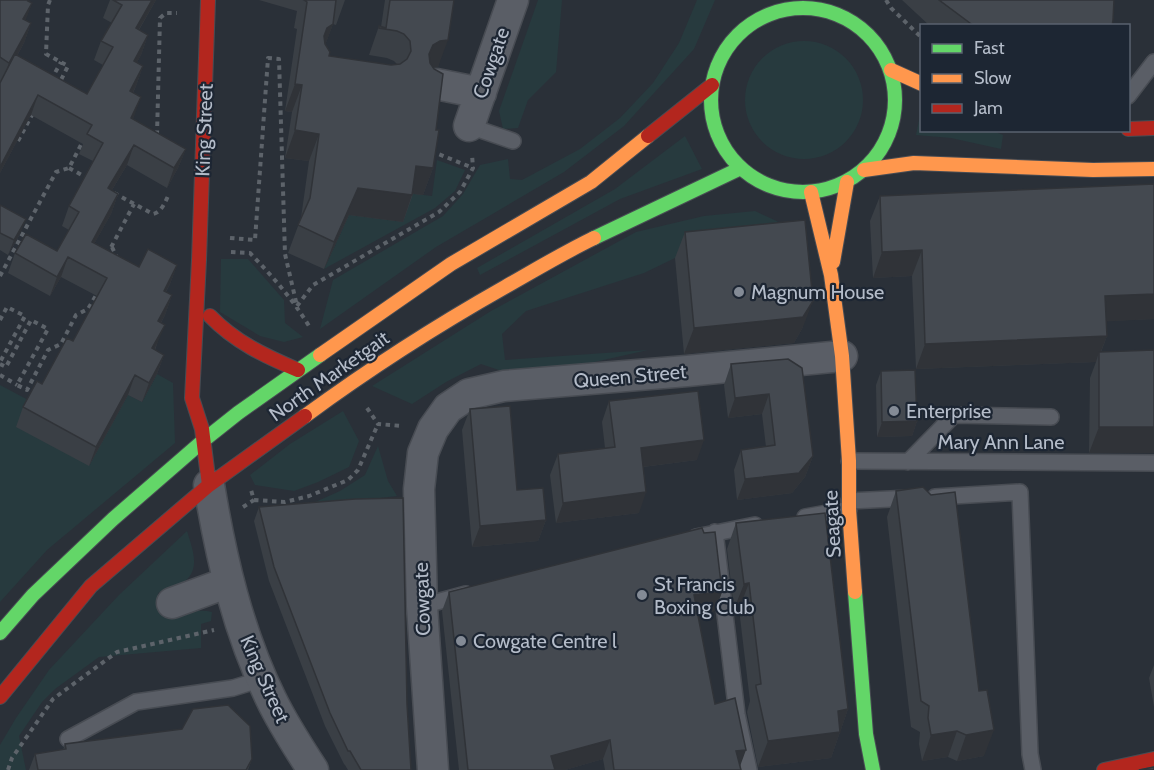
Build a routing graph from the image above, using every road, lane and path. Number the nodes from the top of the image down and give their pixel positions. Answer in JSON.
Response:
{"nodes":[{"id":1,"x":50,"y":0,"type":"edge"},
{"id":2,"x":513,"y":0,"type":"edge"},
{"id":3,"x":886,"y":0,"type":"edge"},
{"id":4,"x":830,"y":6,"type":"edge"},
{"id":5,"x":208,"y":7,"type":"edge"},
{"id":6,"x":750,"y":9,"type":"dead end"},
{"id":7,"x":746,"y":28,"type":"junction"},
{"id":8,"x":920,"y":37,"type":"edge"},
{"id":9,"x":61,"y":62,"type":"junction"},
{"id":10,"x":1154,"y":62,"type":"edge"},
{"id":11,"x":891,"y":70,"type":"junction"},
{"id":12,"x":50,"y":81,"type":"edge"},
{"id":13,"x":58,"y":84,"type":"edge"},
{"id":14,"x":436,"y":84,"type":"edge"},
{"id":15,"x":920,"y":84,"type":"edge"},
{"id":16,"x":712,"y":85,"type":"junction"},
{"id":17,"x":480,"y":93,"type":"junction"},
{"id":18,"x":1130,"y":93,"type":"edge"},
{"id":19,"x":34,"y":111,"type":"edge"},
{"id":20,"x":469,"y":126,"type":"junction"},
{"id":21,"x":1154,"y":128,"type":"edge"},
{"id":22,"x":1130,"y":129,"type":"edge"},
{"id":23,"x":157,"y":136,"type":"edge"},
{"id":24,"x":86,"y":137,"type":"edge"},
{"id":25,"x":18,"y":141,"type":"edge"},
{"id":26,"x":513,"y":141,"type":"dead end"},
{"id":27,"x":429,"y":151,"type":"edge"},
{"id":28,"x":69,"y":168,"type":"junction"},
{"id":29,"x":473,"y":168,"type":"junction"},
{"id":30,"x":741,"y":168,"type":"junction"},
{"id":31,"x":1154,"y":169,"type":"edge"},
{"id":32,"x":864,"y":170,"type":"junction"},
{"id":33,"x":202,"y":173,"type":"junction"},
{"id":34,"x":847,"y":182,"type":"junction"},
{"id":35,"x":97,"y":183,"type":"edge"},
{"id":36,"x":106,"y":189,"type":"edge"},
{"id":37,"x":811,"y":192,"type":"junction"},
{"id":38,"x":134,"y":204,"type":"junction"},
{"id":39,"x":225,"y":237,"type":"dead end"},
{"id":40,"x":112,"y":247,"type":"junction"},
{"id":41,"x":225,"y":252,"type":"dead end"},
{"id":42,"x":106,"y":257,"type":"edge"},
{"id":43,"x":199,"y":260,"type":"junction"},
{"id":44,"x":111,"y":268,"type":"edge"},
{"id":45,"x":831,"y":275,"type":"junction"},
{"id":46,"x":0,"y":276,"type":"edge"},
{"id":47,"x":100,"y":289,"type":"edge"},
{"id":48,"x":297,"y":306,"type":"junction"},
{"id":49,"x":210,"y":316,"type":"junction"},
{"id":50,"x":0,"y":320,"type":"edge"},
{"id":51,"x":312,"y":332,"type":"dead end"},
{"id":52,"x":210,"y":338,"type":"dead end"},
{"id":53,"x":842,"y":356,"type":"junction"},
{"id":54,"x":0,"y":363,"type":"edge"},
{"id":55,"x":298,"y":370,"type":"junction"},
{"id":56,"x":0,"y":375,"type":"edge"},
{"id":57,"x":17,"y":385,"type":"junction"},
{"id":58,"x":363,"y":402,"type":"dead end"},
{"id":59,"x":207,"y":409,"type":"dead end"},
{"id":60,"x":1051,"y":417,"type":"dead end"},
{"id":61,"x":433,"y":429,"type":"joint"},
{"id":62,"x":203,"y":435,"type":"junction"},
{"id":63,"x":849,"y":461,"type":"junction"},
{"id":64,"x":908,"y":462,"type":"junction"},
{"id":65,"x":1154,"y":463,"type":"edge"},
{"id":66,"x":209,"y":485,"type":"junction"},
{"id":67,"x":254,"y":500,"type":"dead end"},
{"id":68,"x":849,"y":505,"type":"junction"},
{"id":69,"x":715,"y":532,"type":"junction"},
{"id":70,"x":680,"y":541,"type":"edge"},
{"id":71,"x":230,"y":582,"type":"junction"},
{"id":72,"x":484,"y":590,"type":"edge"},
{"id":73,"x":172,"y":603,"type":"dead end"},
{"id":74,"x":422,"y":606,"type":"junction"},
{"id":75,"x":241,"y":624,"type":"junction"},
{"id":76,"x":0,"y":633,"type":"edge"},
{"id":77,"x":262,"y":679,"type":"junction"},
{"id":78,"x":0,"y":697,"type":"edge"},
{"id":79,"x":68,"y":739,"type":"dead end"},
{"id":80,"x":1154,"y":759,"type":"edge"},
{"id":81,"x":8,"y":770,"type":"edge"},
{"id":82,"x":313,"y":770,"type":"edge"},
{"id":83,"x":433,"y":770,"type":"edge"},
{"id":84,"x":749,"y":770,"type":"edge"},
{"id":85,"x":873,"y":770,"type":"edge"},
{"id":86,"x":1033,"y":770,"type":"edge"},
{"id":87,"x":1104,"y":770,"type":"edge"}],
"edges":[{"from":1,"to":9,"type":"path"},
{"from":2,"to":17,"type":"street","name":"Cowgate"},
{"from":3,"to":8,"type":"path"},
{"from":4,"to":7,"type":"main road"},
{"from":4,"to":11,"type":"main road"},
{"from":5,"to":23,"type":"path"},
{"from":5,"to":33,"type":"main road","name":"King Street"},
{"from":6,"to":7,"type":"main road"},
{"from":7,"to":16,"type":"main road"},
{"from":9,"to":12,"type":"path"},
{"from":9,"to":13,"type":"path"},
{"from":10,"to":18,"type":"lane"},
{"from":11,"to":15,"type":"main road"},
{"from":11,"to":32,"type":"main road"},
{"from":14,"to":17,"type":"street"},
{"from":16,"to":30,"type":"main road"},
{"from":16,"to":55,"type":"main road","name":"North Marketgait"},
{"from":17,"to":20,"type":"street","name":"Cowgate"},
{"from":19,"to":25,"type":"path"},
{"from":20,"to":26,"type":"lane"},
{"from":20,"to":29,"type":"path"},
{"from":21,"to":22,"type":"main road"},
{"from":24,"to":28,"type":"path"},
{"from":27,"to":29,"type":"path"},
{"from":28,"to":35,"type":"path"},
{"from":28,"to":46,"type":"path"},
{"from":29,"to":48,"type":"path"},
{"from":30,"to":37,"type":"main road"},
{"from":30,"to":66,"type":"main road","name":"North Marketgait"},
{"from":31,"to":32,"type":"main road"},
{"from":32,"to":34,"type":"main road"},
{"from":33,"to":38,"type":"path"},
{"from":33,"to":43,"type":"main road","name":"King Street"},
{"from":34,"to":37,"type":"main road"},
{"from":34,"to":45,"type":"main road","name":"Seagate"},
{"from":36,"to":38,"type":"path"},
{"from":37,"to":45,"type":"main road","name":"Seagate"},
{"from":38,"to":40,"type":"path"},
{"from":39,"to":48,"type":"path"},
{"from":40,"to":42,"type":"path"},
{"from":40,"to":44,"type":"path"},
{"from":41,"to":48,"type":"path"},
{"from":43,"to":49,"type":"main road","name":"King Street"},
{"from":43,"to":62,"type":"main road","name":"King Street"},
{"from":45,"to":53,"type":"main road","name":"Seagate"},
{"from":47,"to":57,"type":"path"},
{"from":48,"to":51,"type":"path"},
{"from":49,"to":52,"type":"main road","name":"King Street"},
{"from":49,"to":55,"type":"main road"},
{"from":50,"to":54,"type":"path"},
{"from":53,"to":61,"type":"street","name":"Queen Street"},
{"from":53,"to":63,"type":"main road","name":"Seagate"},
{"from":54,"to":57,"type":"path"},
{"from":55,"to":62,"type":"main road","name":"North Marketgait"},
{"from":56,"to":57,"type":"path"},
{"from":58,"to":67,"type":"path"},
{"from":59,"to":62,"type":"main road","name":"King Street"},
{"from":60,"to":64,"type":"lane"},
{"from":61,"to":74,"type":"street","name":"Cowgate"},
{"from":62,"to":66,"type":"main road","name":"King Street"},
{"from":62,"to":76,"type":"main road","name":"North Marketgait"},
{"from":63,"to":64,"type":"lane","name":"Mary Ann Lane"},
{"from":63,"to":68,"type":"main road","name":"Seagate"},
{"from":64,"to":65,"type":"lane","name":"Mary Ann Lane"},
{"from":66,"to":71,"type":"street","name":"King Street"},
{"from":66,"to":78,"type":"main road","name":"North Marketgait"},
{"from":68,"to":69,"type":"lane"},
{"from":68,"to":85,"type":"main road","name":"Seagate"},
{"from":68,"to":86,"type":"lane"},
{"from":69,"to":70,"type":"lane"},
{"from":69,"to":84,"type":"lane"},
{"from":71,"to":73,"type":"street"},
{"from":71,"to":75,"type":"street","name":"King Street"},
{"from":72,"to":74,"type":"lane"},
{"from":74,"to":83,"type":"street","name":"Cowgate"},
{"from":75,"to":77,"type":"street","name":"King Street"},
{"from":75,"to":81,"type":"path"},
{"from":77,"to":79,"type":"lane"},
{"from":77,"to":82,"type":"street","name":"King Street"},
{"from":80,"to":87,"type":"main road"}]}
